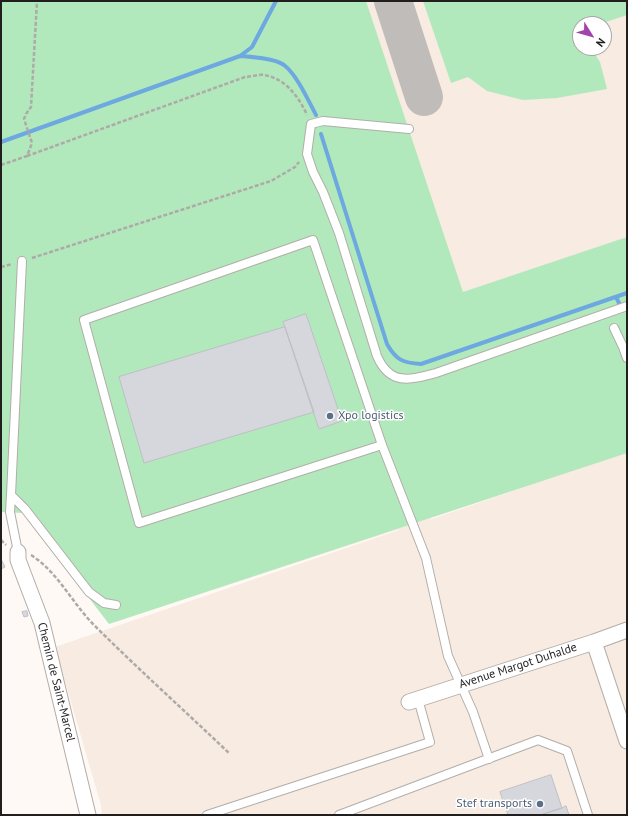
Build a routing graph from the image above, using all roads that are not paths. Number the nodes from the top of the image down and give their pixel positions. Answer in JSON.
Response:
{"nodes":[{"id":1,"x":409,"y":129,"type":"dead end"},
{"id":2,"x":22,"y":261,"type":"road end"},
{"id":3,"x":627,"y":306,"type":"edge"},
{"id":4,"x":614,"y":328,"type":"dead end"},
{"id":5,"x":627,"y":358,"type":"edge"},
{"id":6,"x":382,"y":445,"type":"junction"},
{"id":7,"x":11,"y":495,"type":"junction"},
{"id":8,"x":24,"y":553,"type":"joint"},
{"id":9,"x":116,"y":605,"type":"dead end"},
{"id":10,"x":627,"y":630,"type":"edge"},
{"id":11,"x":594,"y":642,"type":"junction"},
{"id":12,"x":461,"y":685,"type":"junction"},
{"id":13,"x":414,"y":700,"type":"joint"},
{"id":14,"x":627,"y":742,"type":"edge"},
{"id":15,"x":488,"y":760,"type":"junction"},
{"id":16,"x":88,"y":815,"type":"edge"},
{"id":17,"x":207,"y":815,"type":"edge"},
{"id":18,"x":339,"y":815,"type":"edge"},
{"id":19,"x":588,"y":815,"type":"edge"}],
"edges":[{"from":1,"to":3,"type":"lane"},
{"from":2,"to":7,"type":"lane"},
{"from":4,"to":5,"type":"lane"},
{"from":6,"to":6,"type":"lane"},
{"from":6,"to":12,"type":"lane"},
{"from":7,"to":8,"type":"lane"},
{"from":7,"to":9,"type":"lane"},
{"from":8,"to":16,"type":"street","name":"Chemin de Saint-Marcel"},
{"from":10,"to":11,"type":"street","name":"Avenue Margot Duhalde"},
{"from":11,"to":12,"type":"street","name":"Avenue Margot Duhalde"},
{"from":11,"to":14,"type":"street"},
{"from":12,"to":13,"type":"street","name":"Avenue Margot Duhalde"},
{"from":12,"to":15,"type":"lane"},
{"from":13,"to":17,"type":"lane"},
{"from":15,"to":18,"type":"lane"},
{"from":15,"to":19,"type":"lane"}]}
